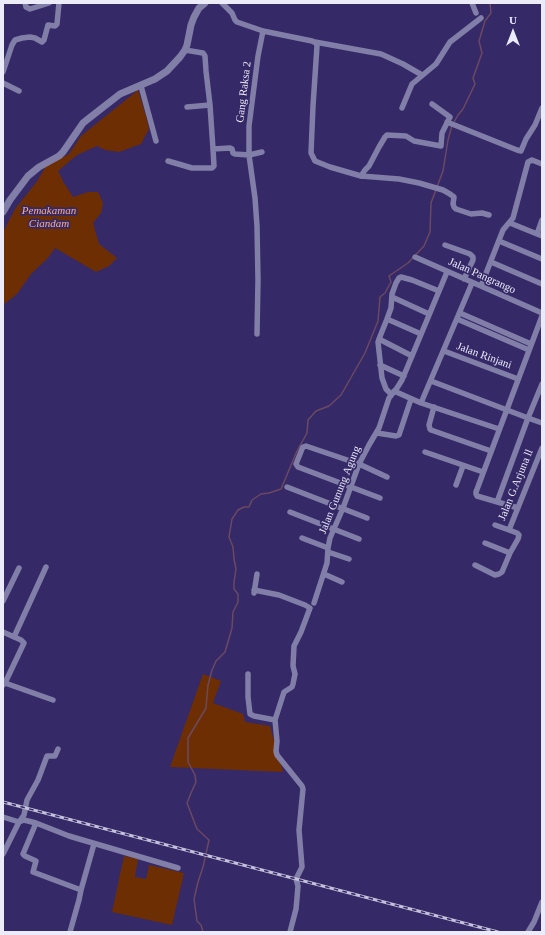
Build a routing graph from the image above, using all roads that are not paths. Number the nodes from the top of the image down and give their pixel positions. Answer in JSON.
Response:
{"nodes":[{"id":1,"x":25,"y":3,"type":"edge"},
{"id":2,"x":50,"y":3,"type":"edge"},
{"id":3,"x":59,"y":3,"type":"edge"},
{"id":4,"x":205,"y":3,"type":"edge"},
{"id":5,"x":222,"y":3,"type":"edge"},
{"id":6,"x":472,"y":3,"type":"edge"},
{"id":7,"x":476,"y":13,"type":"dead end"},
{"id":8,"x":481,"y":18,"type":"dead end"},
{"id":9,"x":263,"y":31,"type":"junction"},
{"id":10,"x":315,"y":42,"type":"junction"},
{"id":11,"x":185,"y":50,"type":"junction"},
{"id":12,"x":3,"y":72,"type":"edge"},
{"id":13,"x":422,"y":75,"type":"junction"},
{"id":14,"x":3,"y":83,"type":"edge"},
{"id":15,"x":141,"y":86,"type":"junction"},
{"id":16,"x":19,"y":91,"type":"dead end"},
{"id":17,"x":432,"y":104,"type":"dead end"},
{"id":18,"x":210,"y":105,"type":"junction"},
{"id":19,"x":187,"y":107,"type":"dead end"},
{"id":20,"x":402,"y":108,"type":"dead end"},
{"id":21,"x":542,"y":108,"type":"edge"},
{"id":22,"x":447,"y":122,"type":"junction"},
{"id":23,"x":156,"y":141,"type":"dead end"},
{"id":24,"x":213,"y":149,"type":"junction"},
{"id":25,"x":262,"y":152,"type":"dead end"},
{"id":26,"x":249,"y":155,"type":"junction"},
{"id":27,"x":168,"y":161,"type":"dead end"},
{"id":28,"x":542,"y":164,"type":"edge"},
{"id":29,"x":361,"y":176,"type":"junction"},
{"id":30,"x":3,"y":210,"type":"edge"},
{"id":31,"x":489,"y":216,"type":"dead end"},
{"id":32,"x":542,"y":220,"type":"edge"},
{"id":33,"x":510,"y":223,"type":"junction"},
{"id":34,"x":540,"y":235,"type":"edge"},
{"id":35,"x":499,"y":241,"type":"junction"},
{"id":36,"x":445,"y":245,"type":"dead end"},
{"id":37,"x":415,"y":257,"type":"dead end"},
{"id":38,"x":542,"y":259,"type":"edge"},
{"id":39,"x":491,"y":262,"type":"junction"},
{"id":40,"x":447,"y":272,"type":"junction"},
{"id":41,"x":464,"y":279,"type":"junction"},
{"id":42,"x":472,"y":282,"type":"junction"},
{"id":43,"x":542,"y":284,"type":"edge"},
{"id":44,"x":481,"y":286,"type":"junction"},
{"id":45,"x":439,"y":291,"type":"junction"},
{"id":46,"x":392,"y":297,"type":"junction"},
{"id":47,"x":460,"y":312,"type":"junction"},
{"id":48,"x":429,"y":314,"type":"junction"},
{"id":49,"x":542,"y":315,"type":"edge"},
{"id":50,"x":387,"y":319,"type":"junction"},
{"id":51,"x":457,"y":319,"type":"junction"},
{"id":52,"x":493,"y":327,"type":"junction"},
{"id":53,"x":490,"y":333,"type":"junction"},
{"id":54,"x":257,"y":334,"type":"dead end"},
{"id":55,"x":421,"y":334,"type":"junction"},
{"id":56,"x":379,"y":339,"type":"junction"},
{"id":57,"x":531,"y":344,"type":"junction"},
{"id":58,"x":529,"y":350,"type":"junction"},
{"id":59,"x":444,"y":351,"type":"junction"},
{"id":60,"x":412,"y":356,"type":"junction"},
{"id":61,"x":380,"y":365,"type":"junction"},
{"id":62,"x":404,"y":376,"type":"junction"},
{"id":63,"x":518,"y":379,"type":"junction"},
{"id":64,"x":431,"y":381,"type":"junction"},
{"id":65,"x":542,"y":384,"type":"edge"},
{"id":66,"x":393,"y":393,"type":"junction"},
{"id":67,"x":411,"y":399,"type":"junction"},
{"id":68,"x":421,"y":403,"type":"junction"},
{"id":69,"x":434,"y":407,"type":"junction"},
{"id":70,"x":506,"y":410,"type":"junction"},
{"id":71,"x":528,"y":418,"type":"junction"},
{"id":72,"x":542,"y":423,"type":"edge"},
{"id":73,"x":499,"y":429,"type":"junction"},
{"id":74,"x":377,"y":433,"type":"junction"},
{"id":75,"x":542,"y":448,"type":"edge"},
{"id":76,"x":491,"y":451,"type":"junction"},
{"id":77,"x":425,"y":452,"type":"dead end"},
{"id":78,"x":359,"y":464,"type":"junction"},
{"id":79,"x":463,"y":466,"type":"junction"},
{"id":80,"x":483,"y":472,"type":"junction"},
{"id":81,"x":387,"y":477,"type":"dead end"},
{"id":82,"x":456,"y":486,"type":"dead end"},
{"id":83,"x":287,"y":487,"type":"dead end"},
{"id":84,"x":351,"y":487,"type":"junction"},
{"id":85,"x":380,"y":498,"type":"dead end"},
{"id":86,"x":497,"y":502,"type":"junction"},
{"id":87,"x":343,"y":508,"type":"junction"},
{"id":88,"x":518,"y":508,"type":"junction"},
{"id":89,"x":290,"y":512,"type":"dead end"},
{"id":90,"x":367,"y":518,"type":"dead end"},
{"id":91,"x":495,"y":525,"type":"dead end"},
{"id":92,"x":334,"y":529,"type":"junction"},
{"id":93,"x":509,"y":530,"type":"junction"},
{"id":94,"x":302,"y":538,"type":"dead end"},
{"id":95,"x":358,"y":539,"type":"dead end"},
{"id":96,"x":485,"y":543,"type":"dead end"},
{"id":97,"x":328,"y":550,"type":"junction"},
{"id":98,"x":510,"y":554,"type":"junction"},
{"id":99,"x":349,"y":559,"type":"dead end"},
{"id":100,"x":475,"y":565,"type":"dead end"},
{"id":101,"x":46,"y":567,"type":"dead end"},
{"id":102,"x":19,"y":568,"type":"dead end"},
{"id":103,"x":258,"y":574,"type":"dead end"},
{"id":104,"x":324,"y":574,"type":"junction"},
{"id":105,"x":342,"y":582,"type":"dead end"},
{"id":106,"x":3,"y":601,"type":"edge"},
{"id":107,"x":312,"y":605,"type":"junction"},
{"id":108,"x":3,"y":632,"type":"edge"},
{"id":109,"x":14,"y":638,"type":"junction"},
{"id":110,"x":248,"y":674,"type":"dead end"},
{"id":111,"x":4,"y":684,"type":"edge"},
{"id":112,"x":53,"y":700,"type":"dead end"},
{"id":113,"x":275,"y":720,"type":"junction"},
{"id":114,"x":58,"y":749,"type":"dead end"},
{"id":115,"x":3,"y":817,"type":"edge"},
{"id":116,"x":19,"y":822,"type":"junction"},
{"id":117,"x":36,"y":823,"type":"junction"},
{"id":118,"x":94,"y":844,"type":"junction"},
{"id":119,"x":3,"y":854,"type":"edge"},
{"id":120,"x":178,"y":868,"type":"dead end"},
{"id":121,"x":81,"y":890,"type":"junction"},
{"id":122,"x":542,"y":902,"type":"edge"},
{"id":123,"x":70,"y":932,"type":"edge"},
{"id":124,"x":290,"y":932,"type":"edge"},
{"id":125,"x":528,"y":932,"type":"edge"}],
"edges":[{"from":1,"to":2,"type":"street"},
{"from":3,"to":12,"type":"street"},
{"from":4,"to":11,"type":"street"},
{"from":5,"to":9,"type":"street"},
{"from":6,"to":7,"type":"street"},
{"from":8,"to":13,"type":"street"},
{"from":9,"to":10,"type":"street"},
{"from":9,"to":26,"type":"street","name":"Gang Raksa 2"},
{"from":10,"to":13,"type":"street"},
{"from":10,"to":29,"type":"street"},
{"from":11,"to":15,"type":"street"},
{"from":11,"to":18,"type":"street"},
{"from":13,"to":20,"type":"street"},
{"from":14,"to":16,"type":"street"},
{"from":15,"to":23,"type":"street"},
{"from":15,"to":30,"type":"street"},
{"from":17,"to":22,"type":"street"},
{"from":18,"to":19,"type":"street"},
{"from":18,"to":24,"type":"street"},
{"from":21,"to":22,"type":"street"},
{"from":22,"to":29,"type":"street"},
{"from":24,"to":26,"type":"street"},
{"from":24,"to":27,"type":"street"},
{"from":25,"to":26,"type":"street"},
{"from":26,"to":54,"type":"street","name":"Gang Raksa 2"},
{"from":28,"to":33,"type":"street"},
{"from":29,"to":31,"type":"street"},
{"from":32,"to":34,"type":"street"},
{"from":33,"to":34,"type":"street"},
{"from":33,"to":35,"type":"street"},
{"from":35,"to":38,"type":"street"},
{"from":35,"to":39,"type":"street"},
{"from":36,"to":41,"type":"street"},
{"from":37,"to":40,"type":"street","name":"Jalan Pangrango"},
{"from":39,"to":43,"type":"street"},
{"from":39,"to":44,"type":"street"},
{"from":40,"to":41,"type":"street","name":"Jalan Pangrango"},
{"from":40,"to":45,"type":"street","name":"Jalan Gunung Agung"},
{"from":41,"to":42,"type":"street","name":"Jalan Pangrango"},
{"from":42,"to":44,"type":"street","name":"Jalan Pangrango"},
{"from":42,"to":47,"type":"street"},
{"from":44,"to":49,"type":"street","name":"Jalan Pangrango"},
{"from":45,"to":46,"type":"street"},
{"from":45,"to":48,"type":"street","name":"Jalan Gunung Agung"},
{"from":46,"to":48,"type":"street"},
{"from":46,"to":50,"type":"street"},
{"from":47,"to":51,"type":"street"},
{"from":47,"to":52,"type":"street"},
{"from":48,"to":55,"type":"street","name":"Jalan Gunung Agung"},
{"from":49,"to":57,"type":"street"},
{"from":50,"to":55,"type":"street"},
{"from":50,"to":56,"type":"street"},
{"from":51,"to":53,"type":"street"},
{"from":51,"to":59,"type":"street"},
{"from":52,"to":53,"type":"street"},
{"from":52,"to":57,"type":"street"},
{"from":53,"to":58,"type":"street"},
{"from":55,"to":60,"type":"street","name":"Jalan Gunung Agung"},
{"from":56,"to":60,"type":"street"},
{"from":56,"to":61,"type":"street"},
{"from":57,"to":58,"type":"street"},
{"from":58,"to":63,"type":"street"},
{"from":59,"to":63,"type":"street","name":"Jalan Rinjani"},
{"from":59,"to":64,"type":"street"},
{"from":60,"to":62,"type":"street","name":"Jalan Gunung Agung"},
{"from":61,"to":62,"type":"street"},
{"from":61,"to":66,"type":"street"},
{"from":62,"to":66,"type":"street","name":"Jalan Gunung Agung"},
{"from":63,"to":70,"type":"street"},
{"from":64,"to":68,"type":"street"},
{"from":64,"to":70,"type":"street"},
{"from":65,"to":71,"type":"street"},
{"from":66,"to":67,"type":"street"},
{"from":66,"to":74,"type":"street","name":"Jalan Gunung Agung"},
{"from":67,"to":68,"type":"street"},
{"from":67,"to":74,"type":"street"},
{"from":68,"to":69,"type":"street"},
{"from":69,"to":73,"type":"street"},
{"from":69,"to":76,"type":"street"},
{"from":70,"to":71,"type":"street"},
{"from":70,"to":73,"type":"street"},
{"from":71,"to":72,"type":"street"},
{"from":71,"to":86,"type":"street"},
{"from":73,"to":76,"type":"street"},
{"from":74,"to":78,"type":"street","name":"Jalan Gunung Agung"},
{"from":75,"to":88,"type":"street","name":"Jalan G.Arjuna ll"},
{"from":76,"to":80,"type":"street"},
{"from":77,"to":79,"type":"street"},
{"from":78,"to":81,"type":"street"},
{"from":78,"to":84,"type":"street","name":"Jalan Gunung Agung"},
{"from":78,"to":84,"type":"street"},
{"from":79,"to":80,"type":"street"},
{"from":79,"to":82,"type":"street"},
{"from":80,"to":86,"type":"street"},
{"from":83,"to":87,"type":"street"},
{"from":84,"to":85,"type":"street"},
{"from":84,"to":87,"type":"street","name":"Jalan Gunung Agung"},
{"from":86,"to":88,"type":"street"},
{"from":87,"to":90,"type":"street"},
{"from":87,"to":92,"type":"street","name":"Jalan Gunung Agung"},
{"from":88,"to":93,"type":"street","name":"Jalan G.Arjuna ll"},
{"from":89,"to":92,"type":"street"},
{"from":91,"to":93,"type":"street"},
{"from":92,"to":95,"type":"street"},
{"from":92,"to":97,"type":"street","name":"Jalan Gunung Agung"},
{"from":93,"to":98,"type":"street"},
{"from":94,"to":97,"type":"street"},
{"from":96,"to":98,"type":"street"},
{"from":97,"to":99,"type":"street"},
{"from":97,"to":104,"type":"street","name":"Jalan Gunung Agung"},
{"from":98,"to":100,"type":"street"},
{"from":101,"to":109,"type":"street"},
{"from":102,"to":106,"type":"street"},
{"from":103,"to":107,"type":"street"},
{"from":104,"to":105,"type":"street"},
{"from":104,"to":107,"type":"street","name":"Jalan Gunung Agung"},
{"from":107,"to":113,"type":"street","name":"Jalan Gunung Agung"},
{"from":108,"to":109,"type":"street"},
{"from":109,"to":111,"type":"street"},
{"from":110,"to":113,"type":"street"},
{"from":111,"to":112,"type":"street"},
{"from":113,"to":124,"type":"street","name":"Jalan Gunung Agung"},
{"from":114,"to":116,"type":"street"},
{"from":115,"to":116,"type":"street"},
{"from":116,"to":117,"type":"street"},
{"from":116,"to":119,"type":"street"},
{"from":117,"to":118,"type":"street"},
{"from":117,"to":121,"type":"street"},
{"from":118,"to":120,"type":"street"},
{"from":118,"to":121,"type":"street"},
{"from":121,"to":123,"type":"street"},
{"from":122,"to":125,"type":"street"}]}
